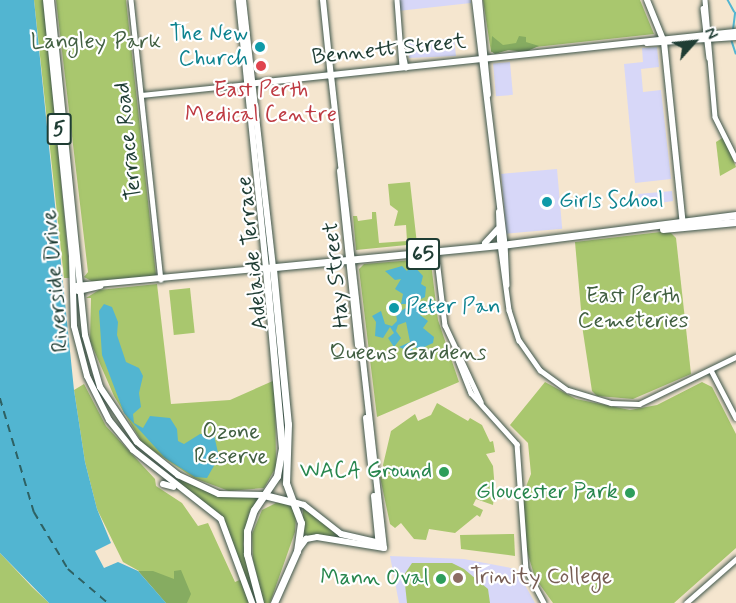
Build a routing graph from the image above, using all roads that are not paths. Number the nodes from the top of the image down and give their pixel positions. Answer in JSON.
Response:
{"nodes":[{"id":1,"x":46,"y":0,"type":"edge"},
{"id":2,"x":51,"y":0,"type":"edge"},
{"id":3,"x":131,"y":0,"type":"edge"},
{"id":4,"x":241,"y":0,"type":"edge"},
{"id":5,"x":323,"y":0,"type":"edge"},
{"id":6,"x":397,"y":0,"type":"edge"},
{"id":7,"x":477,"y":0,"type":"edge"},
{"id":8,"x":647,"y":0,"type":"edge"},
{"id":9,"x":704,"y":0,"type":"edge"},
{"id":10,"x":733,"y":34,"type":"edge"},
{"id":11,"x":706,"y":35,"type":"junction"},
{"id":12,"x":662,"y":40,"type":"junction"},
{"id":13,"x":484,"y":58,"type":"junction"},
{"id":14,"x":404,"y":67,"type":"junction"},
{"id":15,"x":331,"y":75,"type":"junction"},
{"id":16,"x":250,"y":84,"type":"junction"},
{"id":17,"x":141,"y":95,"type":"junction"},
{"id":18,"x":736,"y":159,"type":"edge"},
{"id":19,"x":499,"y":212,"type":"junction"},
{"id":20,"x":736,"y":215,"type":"edge"},
{"id":21,"x":736,"y":222,"type":"edge"},
{"id":22,"x":681,"y":225,"type":"junction"},
{"id":23,"x":499,"y":229,"type":"junction"},
{"id":24,"x":485,"y":243,"type":"junction"},
{"id":25,"x":502,"y":243,"type":"junction"},
{"id":26,"x":436,"y":250,"type":"junction"},
{"id":27,"x":351,"y":259,"type":"junction"},
{"id":28,"x":271,"y":267,"type":"junction"},
{"id":29,"x":79,"y":273,"type":"junction"},
{"id":30,"x":161,"y":279,"type":"junction"},
{"id":31,"x":97,"y":286,"type":"junction"},
{"id":32,"x":80,"y":288,"type":"junction"},
{"id":33,"x":72,"y":289,"type":"junction"},
{"id":34,"x":82,"y":306,"type":"junction"},
{"id":35,"x":736,"y":357,"type":"edge"},
{"id":36,"x":711,"y":370,"type":"junction"},
{"id":37,"x":736,"y":418,"type":"edge"},
{"id":38,"x":144,"y":461,"type":"junction"},
{"id":39,"x":264,"y":495,"type":"junction"},
{"id":40,"x":198,"y":501,"type":"junction"},
{"id":41,"x":293,"y":502,"type":"junction"},
{"id":42,"x":380,"y":545,"type":"junction"},
{"id":43,"x":297,"y":551,"type":"junction"},
{"id":44,"x":736,"y":559,"type":"edge"},
{"id":45,"x":252,"y":603,"type":"edge"},
{"id":46,"x":260,"y":603,"type":"edge"},
{"id":47,"x":274,"y":603,"type":"edge"},
{"id":48,"x":544,"y":603,"type":"edge"},
{"id":49,"x":686,"y":603,"type":"edge"}],
"edges":[{"from":1,"to":33,"type":"main road","name":"Riverside Drive","number":"5"},
{"from":2,"to":29,"type":"main road","name":"Riverside Drive","number":"5"},
{"from":3,"to":17,"type":"street","name":"Terrace Road"},
{"from":4,"to":16,"type":"main road","name":"Adelaide Terrace"},
{"from":5,"to":15,"type":"main road","name":"Hay Street"},
{"from":6,"to":14,"type":"street"},
{"from":7,"to":13,"type":"main road"},
{"from":8,"to":12,"type":"main road"},
{"from":9,"to":11,"type":"street"},
{"from":10,"to":11,"type":"main road","name":"Bennett Street"},
{"from":11,"to":12,"type":"main road","name":"Bennett Street"},
{"from":11,"to":18,"type":"street"},
{"from":12,"to":13,"type":"main road","name":"Bennett Street"},
{"from":12,"to":22,"type":"main road"},
{"from":13,"to":14,"type":"main road","name":"Bennett Street"},
{"from":13,"to":19,"type":"main road"},
{"from":14,"to":15,"type":"main road","name":"Bennett Street"},
{"from":15,"to":16,"type":"main road","name":"Bennett Street"},
{"from":15,"to":27,"type":"main road","name":"Hay Street"},
{"from":16,"to":17,"type":"street","name":"Bennett Street"},
{"from":16,"to":28,"type":"main road","name":"Adelaide Terrace"},
{"from":17,"to":30,"type":"street","name":"Terrace Road"},
{"from":19,"to":23,"type":"main road"},
{"from":19,"to":25,"type":"main road"},
{"from":20,"to":22,"type":"highway"},
{"from":21,"to":22,"type":"highway"},
{"from":22,"to":25,"type":"highway"},
{"from":23,"to":24,"type":"main road"},
{"from":23,"to":25,"type":"main road"},
{"from":24,"to":25,"type":"highway","number":"65"},
{"from":24,"to":26,"type":"highway","number":"65"},
{"from":25,"to":26,"type":"highway","number":"65"},
{"from":25,"to":36,"type":"street"},
{"from":26,"to":27,"type":"highway","number":"65"},
{"from":26,"to":48,"type":"street"},
{"from":27,"to":28,"type":"highway","number":"65"},
{"from":27,"to":42,"type":"main road","name":"Hay Street"},
{"from":28,"to":30,"type":"main road","number":"65"},
{"from":28,"to":39,"type":"highway","name":"Adelaide Terrace"},
{"from":28,"to":41,"type":"highway","name":"Adelaide Terrace"},
{"from":29,"to":31,"type":"main road"},
{"from":29,"to":32,"type":"main road","name":"Riverside Drive","number":"5"},
{"from":30,"to":31,"type":"main road","number":"65"},
{"from":31,"to":32,"type":"main road","number":"65"},
{"from":31,"to":34,"type":"main road"},
{"from":32,"to":33,"type":"main road","number":"65"},
{"from":32,"to":34,"type":"main road","name":"Riverside Drive","number":"5"},
{"from":33,"to":38,"type":"main road","name":"Riverside Drive","number":"5"},
{"from":34,"to":39,"type":"main road","name":"Riverside Drive","number":"5"},
{"from":35,"to":36,"type":"street"},
{"from":36,"to":37,"type":"street"},
{"from":38,"to":40,"type":"main road","name":"Riverside Drive","number":"5"},
{"from":38,"to":40,"type":"main road"},
{"from":39,"to":41,"type":"highway","number":"5"},
{"from":39,"to":46,"type":"highway","name":"Adelaide Terrace"},
{"from":40,"to":45,"type":"main road","name":"Riverside Drive","number":"5"},
{"from":41,"to":42,"type":"main road"},
{"from":41,"to":43,"type":"highway","name":"Adelaide Terrace"},
{"from":42,"to":43,"type":"main road"},
{"from":43,"to":47,"type":"highway","name":"Adelaide Terrace"},
{"from":44,"to":49,"type":"street"}]}
